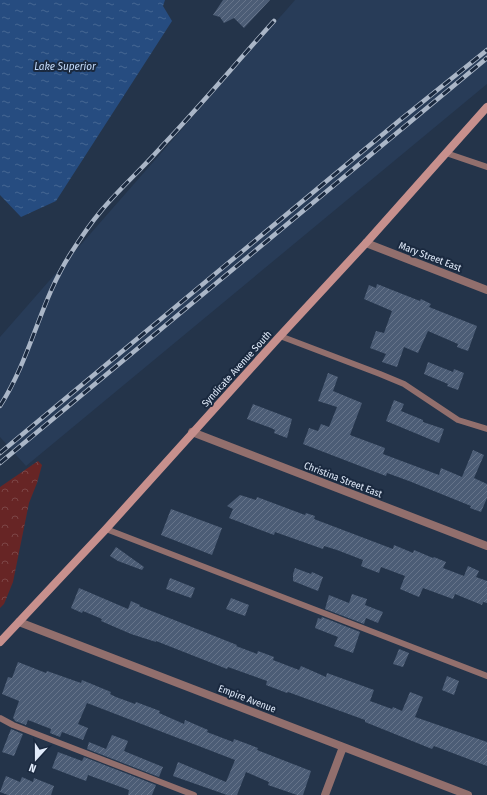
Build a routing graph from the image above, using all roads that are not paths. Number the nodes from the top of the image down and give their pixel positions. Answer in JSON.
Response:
{"nodes":[{"id":1,"x":487,"y":107,"type":"edge"},
{"id":2,"x":446,"y":152,"type":"junction"},
{"id":3,"x":487,"y":167,"type":"edge"},
{"id":4,"x":366,"y":243,"type":"junction"},
{"id":5,"x":487,"y":290,"type":"edge"},
{"id":6,"x":280,"y":336,"type":"junction"},
{"id":7,"x":487,"y":429,"type":"edge"},
{"id":8,"x":192,"y":432,"type":"junction"},
{"id":9,"x":106,"y":529,"type":"junction"},
{"id":10,"x":487,"y":546,"type":"edge"},
{"id":11,"x":19,"y":622,"type":"junction"},
{"id":12,"x":0,"y":642,"type":"edge"},
{"id":13,"x":487,"y":676,"type":"edge"},
{"id":14,"x":0,"y":718,"type":"edge"},
{"id":15,"x":343,"y":747,"type":"junction"},
{"id":16,"x":194,"y":795,"type":"edge"},
{"id":17,"x":325,"y":795,"type":"edge"},
{"id":18,"x":468,"y":795,"type":"edge"}],
"edges":[{"from":1,"to":2,"type":"street","name":"Syndicate Avenue South"},
{"from":2,"to":3,"type":"lane"},
{"from":2,"to":4,"type":"street","name":"Syndicate Avenue South"},
{"from":4,"to":5,"type":"street","name":"Mary Street East"},
{"from":4,"to":6,"type":"street","name":"Syndicate Avenue South"},
{"from":6,"to":7,"type":"lane"},
{"from":6,"to":8,"type":"street","name":"Syndicate Avenue South"},
{"from":8,"to":9,"type":"street","name":"Syndicate Avenue South"},
{"from":8,"to":10,"type":"street","name":"Christina Street East"},
{"from":9,"to":11,"type":"street","name":"Syndicate Avenue South"},
{"from":9,"to":13,"type":"lane"},
{"from":11,"to":12,"type":"street","name":"Syndicate Avenue South"},
{"from":11,"to":15,"type":"street","name":"Empire Avenue"},
{"from":14,"to":16,"type":"lane"},
{"from":15,"to":17,"type":"street"},
{"from":15,"to":18,"type":"street","name":"Empire Avenue"}]}
